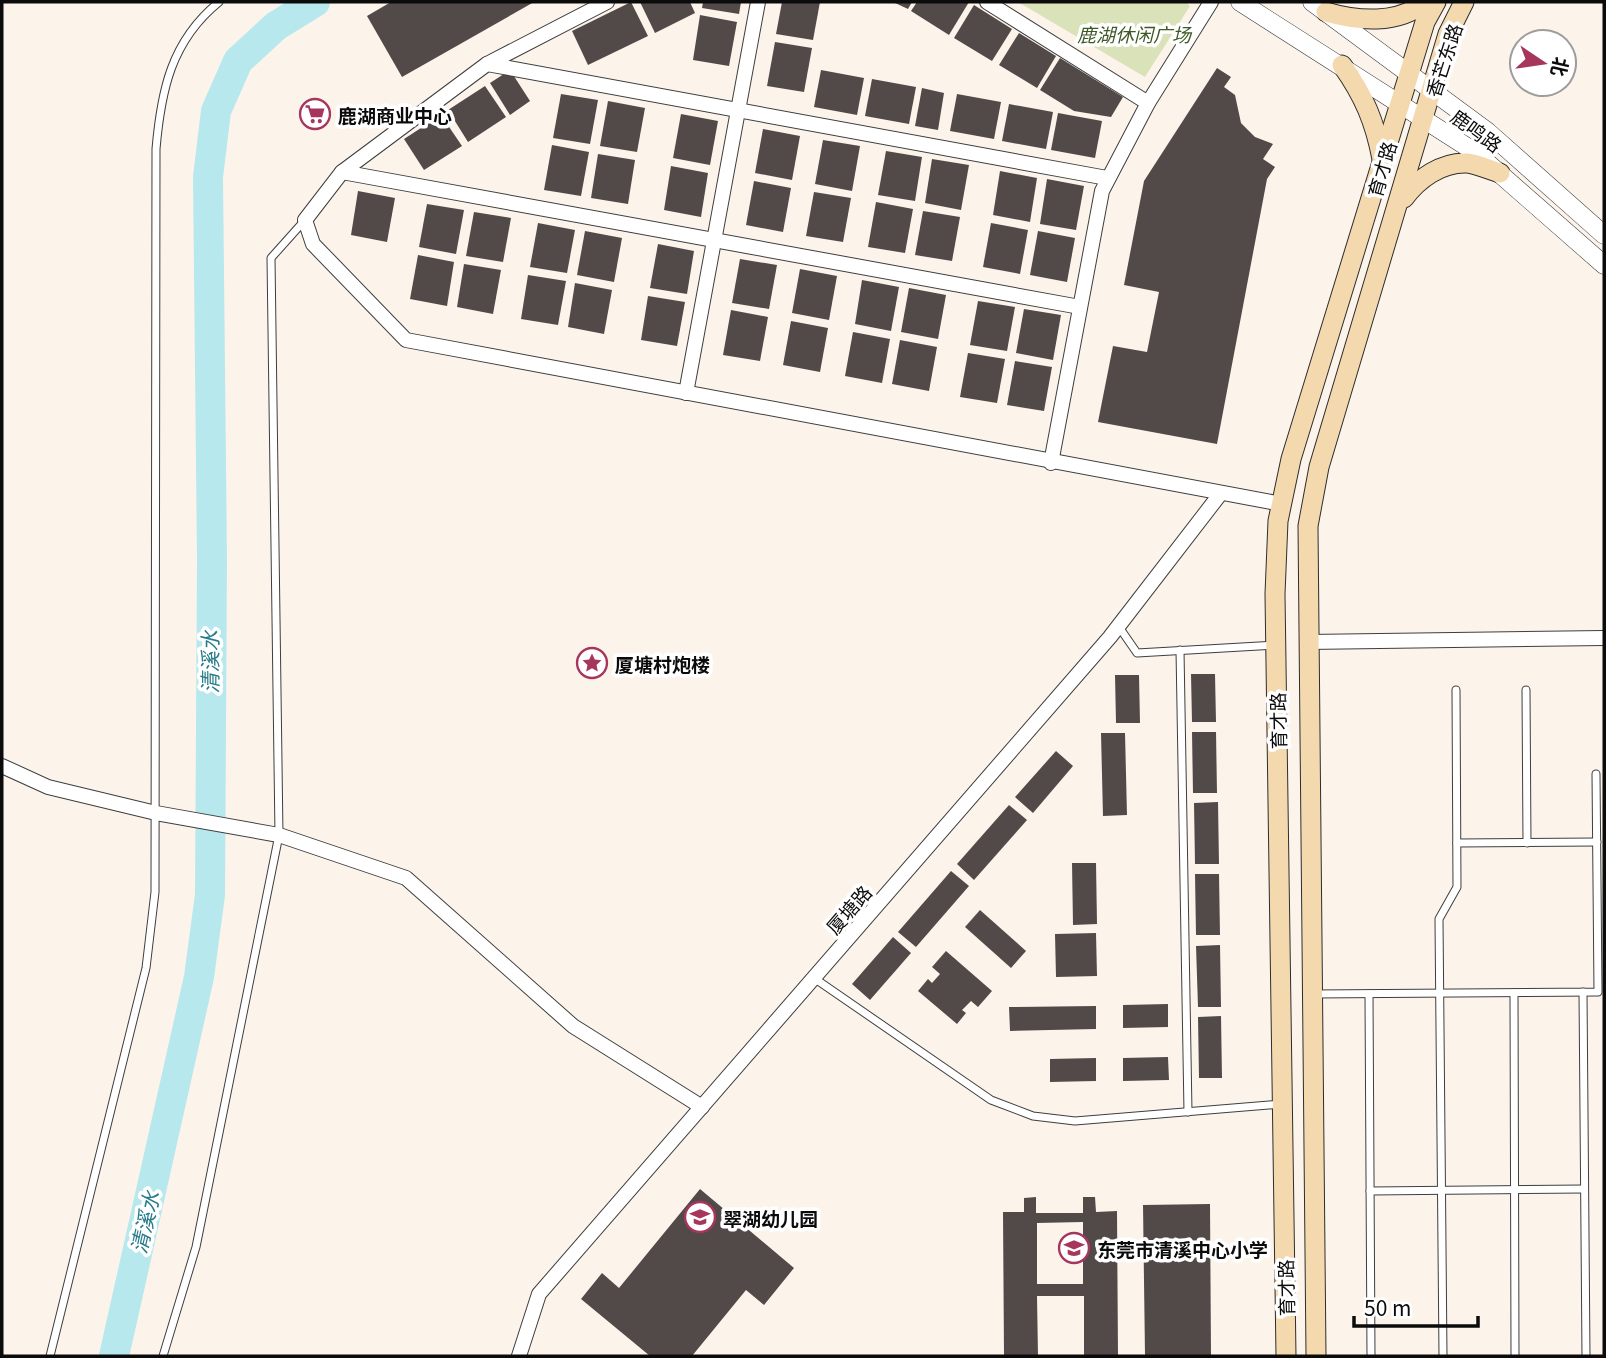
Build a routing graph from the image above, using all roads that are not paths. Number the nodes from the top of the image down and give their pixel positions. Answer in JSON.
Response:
{"nodes":[{"id":1,"x":219,"y":2,"type":"edge"},
{"id":2,"x":607,"y":2,"type":"edge"},
{"id":3,"x":758,"y":2,"type":"edge"},
{"id":4,"x":987,"y":2,"type":"edge"},
{"id":5,"x":1211,"y":2,"type":"edge"},
{"id":6,"x":1240,"y":2,"type":"edge"},
{"id":7,"x":1425,"y":2,"type":"edge"},
{"id":8,"x":1436,"y":2,"type":"edge"},
{"id":9,"x":1464,"y":2,"type":"edge"},
{"id":10,"x":1319,"y":7,"type":"edge"},
{"id":11,"x":487,"y":64,"type":"junction"},
{"id":12,"x":1342,"y":65,"type":"junction"},
{"id":13,"x":1409,"y":73,"type":"junction"},
{"id":14,"x":1432,"y":90,"type":"junction"},
{"id":15,"x":1148,"y":103,"type":"junction"},
{"id":16,"x":1401,"y":103,"type":"junction"},
{"id":17,"x":738,"y":110,"type":"junction"},
{"id":18,"x":1424,"y":118,"type":"junction"},
{"id":19,"x":1382,"y":163,"type":"junction"},
{"id":20,"x":342,"y":172,"type":"junction"},
{"id":21,"x":1500,"y":173,"type":"junction"},
{"id":22,"x":1107,"y":178,"type":"junction"},
{"id":23,"x":1399,"y":205,"type":"junction"},
{"id":24,"x":305,"y":220,"type":"junction"},
{"id":25,"x":1604,"y":235,"type":"edge"},
{"id":26,"x":714,"y":240,"type":"junction"},
{"id":27,"x":1604,"y":265,"type":"edge"},
{"id":28,"x":1080,"y":307,"type":"junction"},
{"id":29,"x":686,"y":393,"type":"junction"},
{"id":30,"x":1051,"y":463,"type":"junction"},
{"id":31,"x":1221,"y":493,"type":"junction"},
{"id":32,"x":1282,"y":505,"type":"junction"},
{"id":33,"x":1118,"y":626,"type":"junction"},
{"id":34,"x":1604,"y":638,"type":"edge"},
{"id":35,"x":1307,"y":642,"type":"junction"},
{"id":36,"x":1276,"y":645,"type":"junction"},
{"id":37,"x":1180,"y":650,"type":"junction"},
{"id":38,"x":1456,"y":690,"type":"dead end"},
{"id":39,"x":1526,"y":690,"type":"dead end"},
{"id":40,"x":2,"y":766,"type":"edge"},
{"id":41,"x":1596,"y":774,"type":"dead end"},
{"id":42,"x":156,"y":813,"type":"junction"},
{"id":43,"x":279,"y":835,"type":"junction"},
{"id":44,"x":1597,"y":842,"type":"junction"},
{"id":45,"x":1527,"y":843,"type":"junction"},
{"id":46,"x":1457,"y":844,"type":"junction"},
{"id":47,"x":814,"y":978,"type":"junction"},
{"id":48,"x":1583,"y":992,"type":"junction"},
{"id":49,"x":1441,"y":993,"type":"junction"},
{"id":50,"x":1514,"y":993,"type":"junction"},
{"id":51,"x":1311,"y":994,"type":"junction"},
{"id":52,"x":1369,"y":994,"type":"junction"},
{"id":53,"x":1282,"y":1104,"type":"junction"},
{"id":54,"x":702,"y":1107,"type":"junction"},
{"id":55,"x":1188,"y":1112,"type":"junction"},
{"id":56,"x":1584,"y":1189,"type":"junction"},
{"id":57,"x":1442,"y":1190,"type":"junction"},
{"id":58,"x":1515,"y":1190,"type":"junction"},
{"id":59,"x":1370,"y":1191,"type":"junction"},
{"id":60,"x":50,"y":1356,"type":"edge"},
{"id":61,"x":163,"y":1356,"type":"edge"},
{"id":62,"x":519,"y":1356,"type":"edge"},
{"id":63,"x":1286,"y":1356,"type":"edge"},
{"id":64,"x":1316,"y":1356,"type":"edge"},
{"id":65,"x":1371,"y":1356,"type":"edge"},
{"id":66,"x":1443,"y":1356,"type":"edge"},
{"id":67,"x":1516,"y":1356,"type":"edge"},
{"id":68,"x":1586,"y":1356,"type":"edge"}],
"edges":[{"from":1,"to":42,"type":"lane"},
{"from":2,"to":11,"type":"street"},
{"from":3,"to":17,"type":"street"},
{"from":4,"to":15,"type":"street"},
{"from":5,"to":15,"type":"street"},
{"from":6,"to":12,"type":"street","name":"鹿鸣路"},
{"from":7,"to":10,"type":"main road"},
{"from":8,"to":13,"type":"main road","name":"香芒东路"},
{"from":9,"to":14,"type":"main road","name":"香芒东路"},
{"from":10,"to":13,"type":"street","name":"鹿鸣路"},
{"from":11,"to":17,"type":"street"},
{"from":11,"to":20,"type":"street"},
{"from":12,"to":16,"type":"street","name":"鹿鸣路"},
{"from":12,"to":19,"type":"main road"},
{"from":13,"to":14,"type":"street","name":"鹿鸣路"},
{"from":13,"to":16,"type":"main road","name":"香芒东路"},
{"from":14,"to":18,"type":"main road","name":"香芒东路"},
{"from":14,"to":25,"type":"street","name":"鹿鸣路"},
{"from":15,"to":22,"type":"street"},
{"from":16,"to":18,"type":"street","name":"鹿鸣路"},
{"from":16,"to":19,"type":"main road","name":"育才路"},
{"from":17,"to":22,"type":"street"},
{"from":17,"to":26,"type":"street"},
{"from":18,"to":21,"type":"street","name":"鹿鸣路"},
{"from":18,"to":23,"type":"main road","name":"育才路"},
{"from":19,"to":32,"type":"main road","name":"育才路"},
{"from":20,"to":24,"type":"street"},
{"from":20,"to":26,"type":"street"},
{"from":21,"to":23,"type":"main road"},
{"from":21,"to":27,"type":"street","name":"鹿鸣路"},
{"from":22,"to":28,"type":"street"},
{"from":23,"to":35,"type":"main road","name":"育才路"},
{"from":24,"to":29,"type":"street"},
{"from":24,"to":43,"type":"lane"},
{"from":26,"to":28,"type":"street"},
{"from":26,"to":29,"type":"street"},
{"from":28,"to":30,"type":"street"},
{"from":29,"to":30,"type":"street"},
{"from":30,"to":31,"type":"street"},
{"from":31,"to":32,"type":"street"},
{"from":31,"to":33,"type":"street","name":"厦塘路"},
{"from":32,"to":36,"type":"main road","name":"育才路"},
{"from":33,"to":37,"type":"lane"},
{"from":33,"to":47,"type":"street","name":"厦塘路"},
{"from":34,"to":35,"type":"street"},
{"from":35,"to":51,"type":"main road","name":"育才路"},
{"from":36,"to":37,"type":"lane"},
{"from":36,"to":53,"type":"main road","name":"育才路"},
{"from":37,"to":55,"type":"lane"},
{"from":38,"to":46,"type":"lane"},
{"from":39,"to":45,"type":"lane"},
{"from":40,"to":42,"type":"street"},
{"from":41,"to":44,"type":"lane"},
{"from":42,"to":43,"type":"street"},
{"from":42,"to":60,"type":"lane"},
{"from":43,"to":54,"type":"street"},
{"from":43,"to":61,"type":"lane"},
{"from":44,"to":45,"type":"lane"},
{"from":44,"to":48,"type":"lane"},
{"from":45,"to":46,"type":"lane"},
{"from":46,"to":49,"type":"lane"},
{"from":47,"to":54,"type":"street","name":"厦塘路"},
{"from":47,"to":55,"type":"lane"},
{"from":48,"to":50,"type":"lane"},
{"from":48,"to":56,"type":"lane"},
{"from":49,"to":50,"type":"lane"},
{"from":49,"to":52,"type":"lane"},
{"from":49,"to":57,"type":"lane"},
{"from":50,"to":58,"type":"lane"},
{"from":51,"to":52,"type":"lane"},
{"from":51,"to":64,"type":"main road","name":"育才路"},
{"from":52,"to":59,"type":"lane"},
{"from":53,"to":55,"type":"lane"},
{"from":53,"to":63,"type":"main road","name":"育才路"},
{"from":54,"to":62,"type":"street","name":"厦塘路"},
{"from":56,"to":58,"type":"lane"},
{"from":56,"to":68,"type":"lane"},
{"from":57,"to":58,"type":"lane"},
{"from":57,"to":59,"type":"lane"},
{"from":57,"to":66,"type":"lane"},
{"from":58,"to":67,"type":"lane"},
{"from":59,"to":65,"type":"lane"}]}
